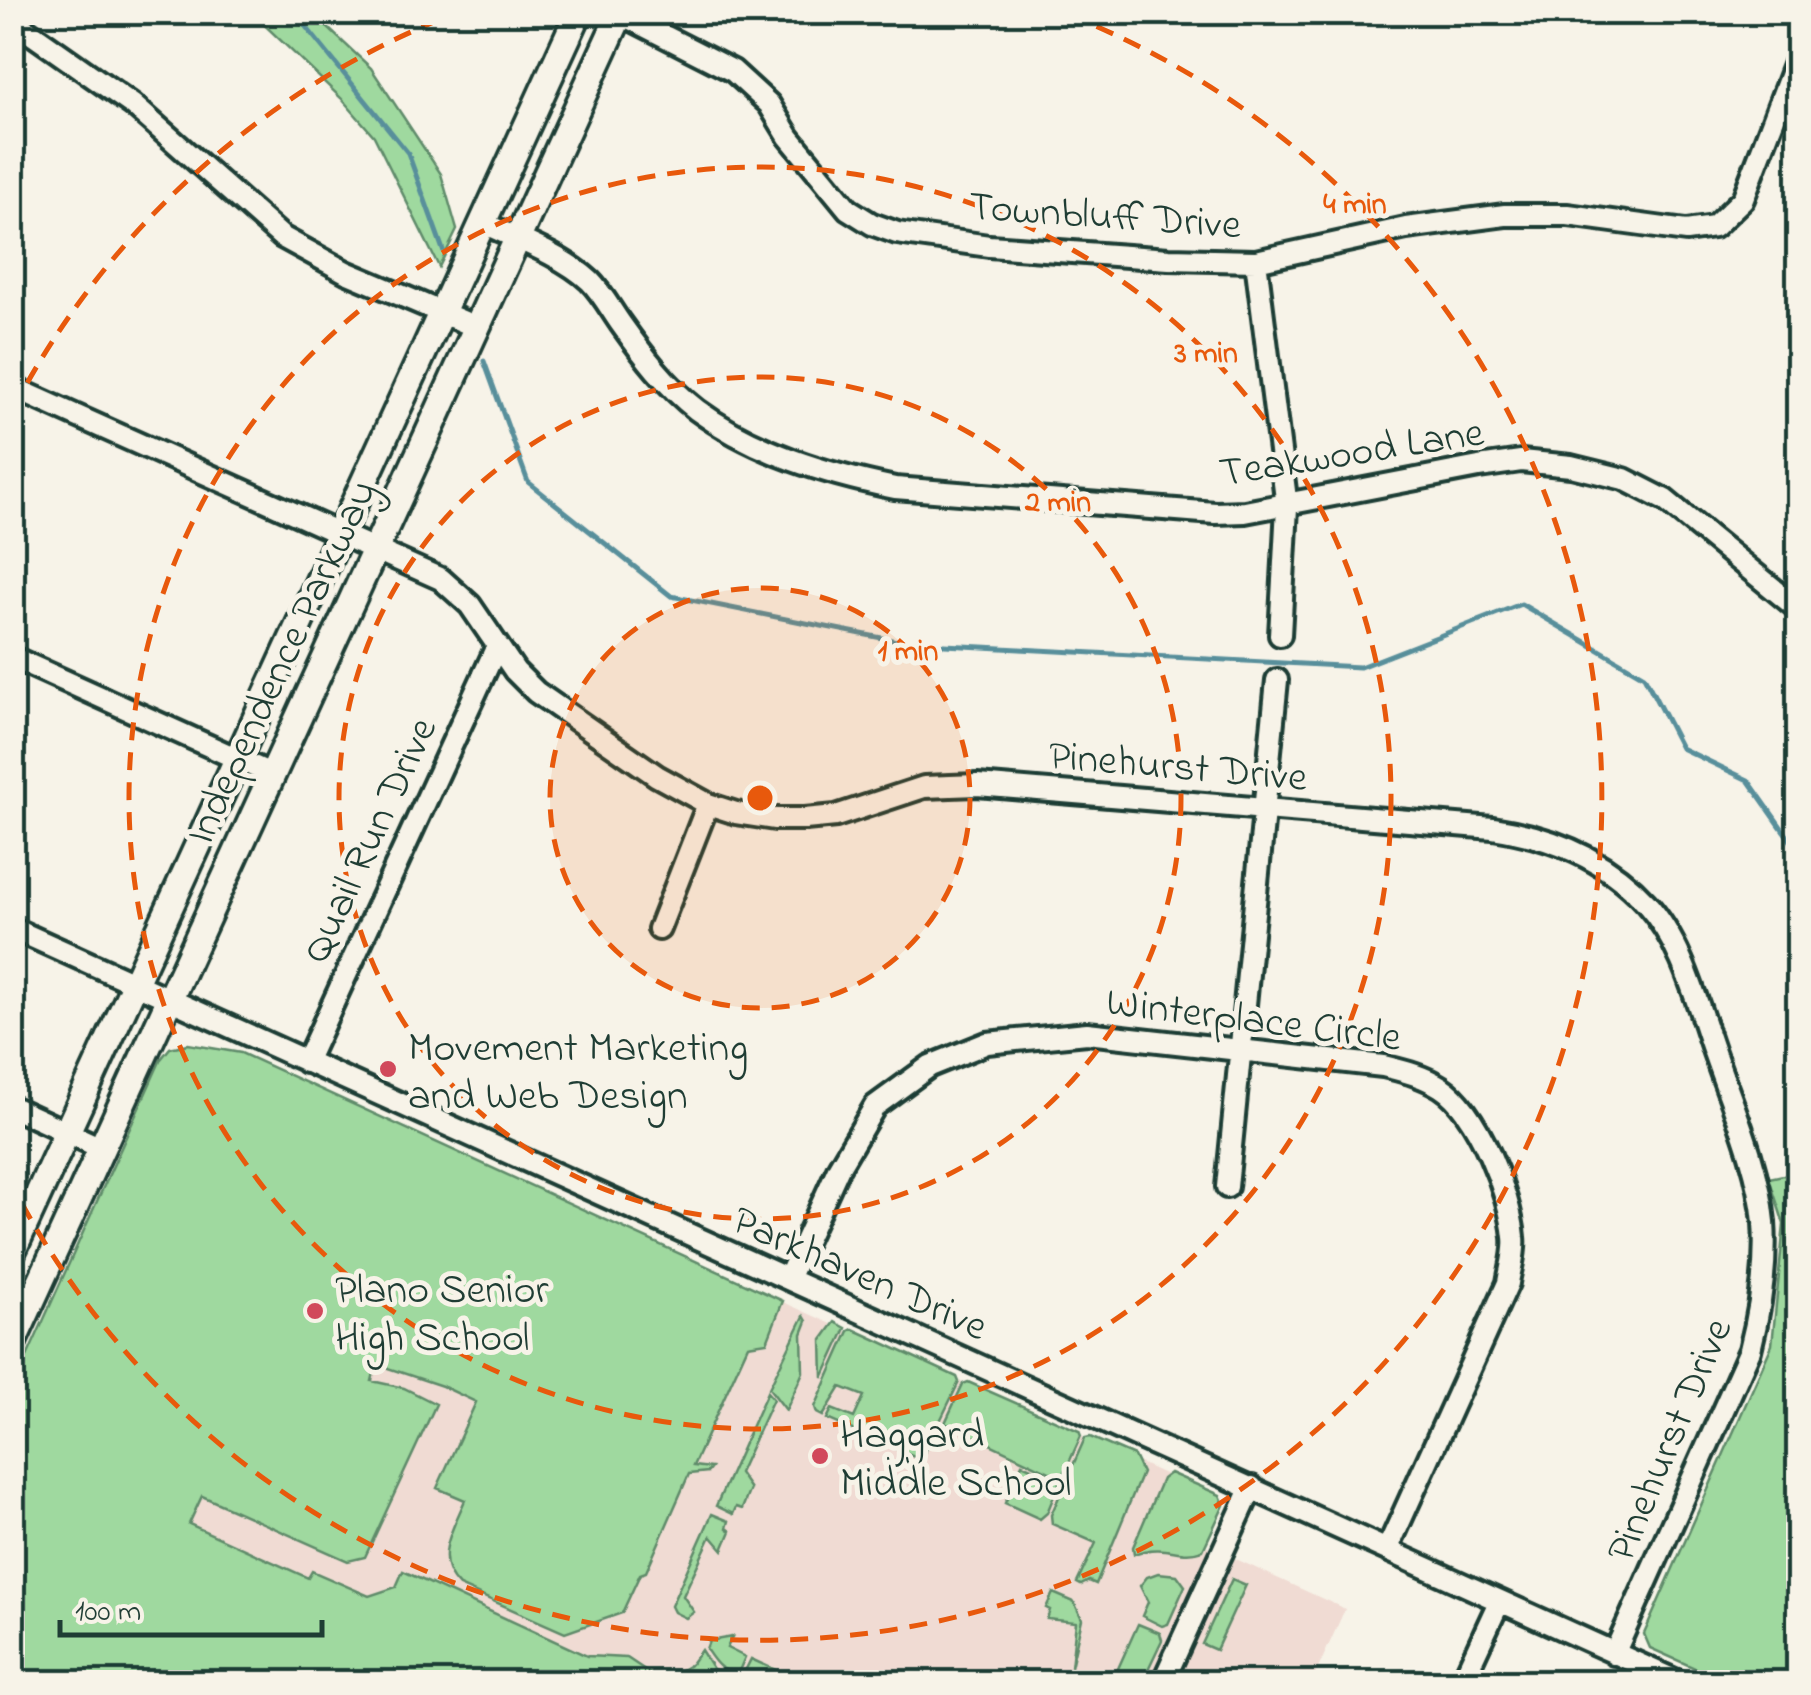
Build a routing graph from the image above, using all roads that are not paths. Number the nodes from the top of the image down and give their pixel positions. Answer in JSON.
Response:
{"nodes":[{"id":1,"x":578,"y":12,"type":"edge"},
{"id":2,"x":619,"y":13,"type":"edge"},
{"id":3,"x":12,"y":20,"type":"edge"},
{"id":4,"x":1798,"y":55,"type":"edge"},
{"id":5,"x":482,"y":223,"type":"junction"},
{"id":6,"x":517,"y":239,"type":"junction"},
{"id":7,"x":1256,"y":261,"type":"junction"},
{"id":8,"x":442,"y":312,"type":"junction"},
{"id":9,"x":476,"y":328,"type":"junction"},
{"id":10,"x":12,"y":388,"type":"edge"},
{"id":11,"x":1287,"y":506,"type":"junction"},
{"id":12,"x":340,"y":534,"type":"junction"},
{"id":13,"x":374,"y":550,"type":"junction"},
{"id":14,"x":1798,"y":609,"type":"edge"},
{"id":15,"x":1280,"y":636,"type":"dead end"},
{"id":16,"x":496,"y":646,"type":"junction"},
{"id":17,"x":12,"y":657,"type":"edge"},
{"id":18,"x":1277,"y":680,"type":"dead end"},
{"id":19,"x":238,"y":759,"type":"junction"},
{"id":20,"x":271,"y":774,"type":"junction"},
{"id":21,"x":708,"y":804,"type":"junction"},
{"id":22,"x":1265,"y":809,"type":"junction"},
{"id":23,"x":12,"y":928,"type":"edge"},
{"id":24,"x":659,"y":929,"type":"dead end"},
{"id":25,"x":135,"y":984,"type":"junction"},
{"id":26,"x":168,"y":999,"type":"junction"},
{"id":27,"x":1238,"y":1052,"type":"junction"},
{"id":28,"x":306,"y":1062,"type":"junction"},
{"id":29,"x":12,"y":1107,"type":"edge"},
{"id":30,"x":67,"y":1132,"type":"junction"},
{"id":31,"x":101,"y":1148,"type":"junction"},
{"id":32,"x":1227,"y":1187,"type":"dead end"},
{"id":33,"x":12,"y":1252,"type":"edge"},
{"id":34,"x":788,"y":1278,"type":"junction"},
{"id":35,"x":12,"y":1344,"type":"edge"},
{"id":36,"x":1252,"y":1487,"type":"junction"},
{"id":37,"x":1387,"y":1550,"type":"junction"},
{"id":38,"x":1498,"y":1602,"type":"junction"},
{"id":39,"x":1614,"y":1654,"type":"junction"},
{"id":40,"x":1163,"y":1682,"type":"edge"},
{"id":41,"x":1462,"y":1682,"type":"edge"},
{"id":42,"x":1679,"y":1682,"type":"edge"}],
"edges":[{"from":1,"to":5,"type":"main road","name":"Independence Parkway"},
{"from":2,"to":6,"type":"main road","name":"Independence Parkway"},
{"from":2,"to":7,"type":"street","name":"Townbluff Drive"},
{"from":3,"to":8,"type":"street"},
{"from":4,"to":7,"type":"street","name":"Townbluff Drive"},
{"from":5,"to":6,"type":"street","name":"Teakwood Lane"},
{"from":5,"to":8,"type":"main road","name":"Independence Parkway"},
{"from":6,"to":9,"type":"main road","name":"Independence Parkway"},
{"from":6,"to":11,"type":"street","name":"Teakwood Lane"},
{"from":7,"to":11,"type":"street"},
{"from":8,"to":9,"type":"street"},
{"from":8,"to":12,"type":"main road","name":"Independence Parkway"},
{"from":9,"to":13,"type":"main road","name":"Independence Parkway"},
{"from":10,"to":12,"type":"street","name":"Pinehurst Drive"},
{"from":11,"to":14,"type":"street","name":"Teakwood Lane"},
{"from":11,"to":15,"type":"street"},
{"from":12,"to":13,"type":"street","name":"Pinehurst Drive"},
{"from":12,"to":19,"type":"main road","name":"Independence Parkway"},
{"from":13,"to":16,"type":"street","name":"Pinehurst Drive"},
{"from":13,"to":20,"type":"main road","name":"Independence Parkway"},
{"from":16,"to":21,"type":"street","name":"Pinehurst Drive"},
{"from":16,"to":28,"type":"street","name":"Quail Run Drive"},
{"from":17,"to":19,"type":"street"},
{"from":18,"to":22,"type":"street"},
{"from":19,"to":20,"type":"street"},
{"from":19,"to":25,"type":"main road","name":"Independence Parkway"},
{"from":20,"to":26,"type":"main road","name":"Independence Parkway"},
{"from":21,"to":22,"type":"street","name":"Pinehurst Drive"},
{"from":21,"to":24,"type":"street"},
{"from":22,"to":27,"type":"street"},
{"from":22,"to":39,"type":"street","name":"Pinehurst Drive"},
{"from":23,"to":25,"type":"street","name":"Parkhaven Drive"},
{"from":25,"to":26,"type":"street","name":"Parkhaven Drive"},
{"from":25,"to":30,"type":"main road","name":"Independence Parkway"},
{"from":26,"to":28,"type":"street","name":"Parkhaven Drive"},
{"from":26,"to":31,"type":"main road","name":"Independence Parkway"},
{"from":27,"to":32,"type":"street"},
{"from":27,"to":34,"type":"street","name":"Winterplace Circle"},
{"from":27,"to":37,"type":"street","name":"Winterplace Circle"},
{"from":28,"to":34,"type":"street","name":"Parkhaven Drive"},
{"from":29,"to":30,"type":"street"},
{"from":30,"to":31,"type":"street"},
{"from":30,"to":33,"type":"main road","name":"Independence Parkway"},
{"from":31,"to":35,"type":"main road","name":"Independence Parkway"},
{"from":34,"to":36,"type":"street","name":"Parkhaven Drive"},
{"from":36,"to":37,"type":"street","name":"Parkhaven Drive"},
{"from":36,"to":40,"type":"street"},
{"from":37,"to":38,"type":"street","name":"Parkhaven Drive"},
{"from":38,"to":39,"type":"street","name":"Parkhaven Drive"},
{"from":38,"to":41,"type":"street"},
{"from":39,"to":42,"type":"street","name":"Parkhaven Drive"}]}
